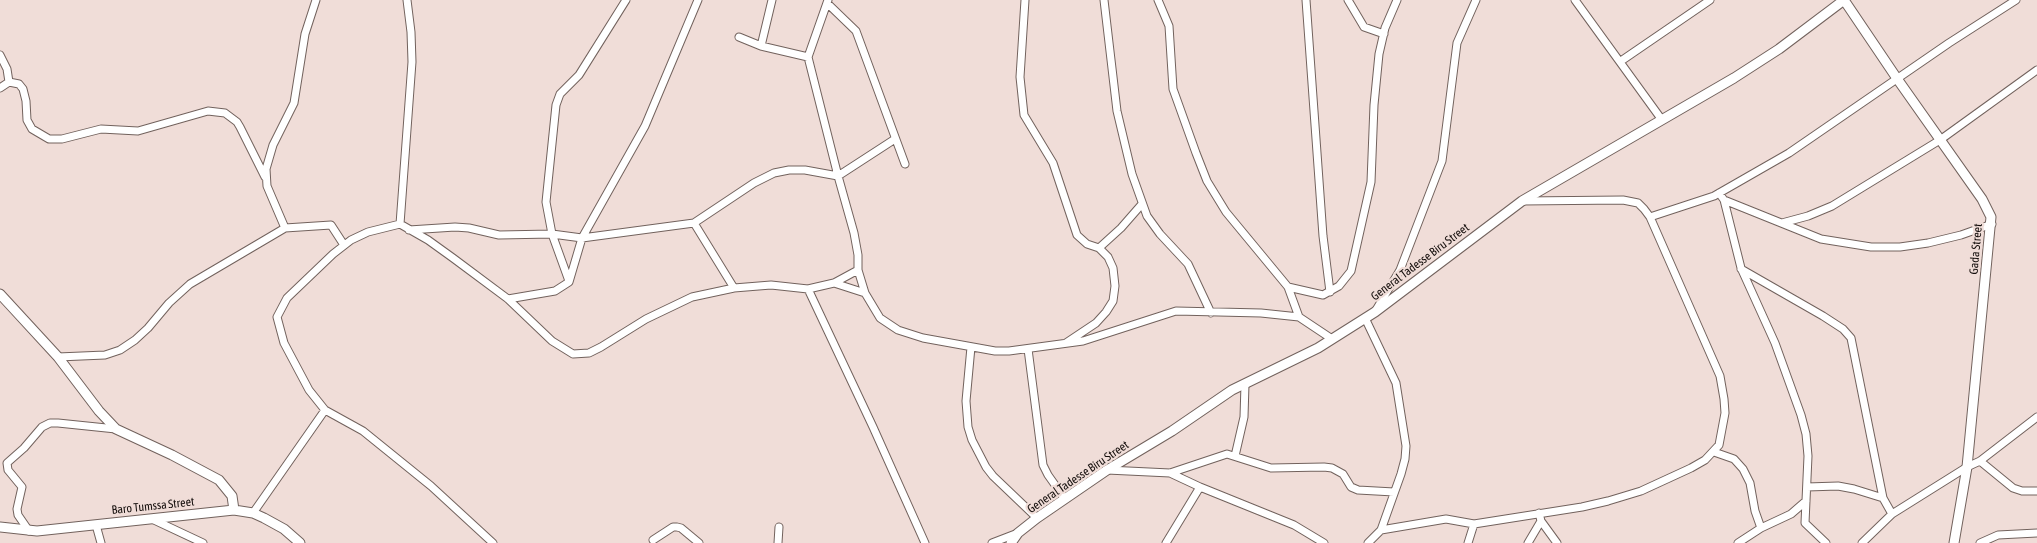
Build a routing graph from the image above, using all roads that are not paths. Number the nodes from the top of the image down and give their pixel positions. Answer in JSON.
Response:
{"nodes":[{"id":1,"x":316,"y":0,"type":"edge"},
{"id":2,"x":407,"y":0,"type":"edge"},
{"id":3,"x":626,"y":0,"type":"edge"},
{"id":4,"x":698,"y":0,"type":"edge"},
{"id":5,"x":772,"y":0,"type":"edge"},
{"id":6,"x":1024,"y":0,"type":"edge"},
{"id":7,"x":1104,"y":0,"type":"edge"},
{"id":8,"x":1158,"y":0,"type":"edge"},
{"id":9,"x":1306,"y":0,"type":"edge"},
{"id":10,"x":1348,"y":0,"type":"edge"},
{"id":11,"x":1397,"y":0,"type":"edge"},
{"id":12,"x":1476,"y":0,"type":"edge"},
{"id":13,"x":1575,"y":0,"type":"edge"},
{"id":14,"x":1710,"y":0,"type":"edge"},
{"id":15,"x":1844,"y":0,"type":"edge"},
{"id":16,"x":2016,"y":0,"type":"edge"},
{"id":17,"x":828,"y":2,"type":"edge"},
{"id":18,"x":1384,"y":34,"type":"junction"},
{"id":19,"x":739,"y":36,"type":"dead end"},
{"id":20,"x":761,"y":46,"type":"junction"},
{"id":21,"x":0,"y":55,"type":"edge"},
{"id":22,"x":808,"y":57,"type":"junction"},
{"id":23,"x":1620,"y":61,"type":"junction"},
{"id":24,"x":2037,"y":70,"type":"edge"},
{"id":25,"x":1898,"y":80,"type":"junction"},
{"id":26,"x":10,"y":82,"type":"junction"},
{"id":27,"x":0,"y":88,"type":"edge"},
{"id":28,"x":1662,"y":120,"type":"junction"},
{"id":29,"x":895,"y":139,"type":"junction"},
{"id":30,"x":1940,"y":140,"type":"junction"},
{"id":31,"x":905,"y":164,"type":"dead end"},
{"id":32,"x":838,"y":176,"type":"junction"},
{"id":33,"x":265,"y":178,"type":"junction"},
{"id":34,"x":1719,"y":194,"type":"junction"},
{"id":35,"x":1724,"y":200,"type":"junction"},
{"id":36,"x":1522,"y":201,"type":"junction"},
{"id":37,"x":1142,"y":204,"type":"junction"},
{"id":38,"x":1650,"y":217,"type":"junction"},
{"id":39,"x":694,"y":223,"type":"junction"},
{"id":40,"x":400,"y":224,"type":"junction"},
{"id":41,"x":1782,"y":224,"type":"junction"},
{"id":42,"x":1992,"y":224,"type":"junction"},
{"id":43,"x":285,"y":228,"type":"junction"},
{"id":44,"x":409,"y":230,"type":"junction"},
{"id":45,"x":552,"y":234,"type":"junction"},
{"id":46,"x":582,"y":238,"type":"junction"},
{"id":47,"x":344,"y":245,"type":"junction"},
{"id":48,"x":1100,"y":248,"type":"junction"},
{"id":49,"x":1741,"y":268,"type":"junction"},
{"id":50,"x":858,"y":270,"type":"junction"},
{"id":51,"x":569,"y":282,"type":"junction"},
{"id":52,"x":834,"y":283,"type":"junction"},
{"id":53,"x":1288,"y":287,"type":"junction"},
{"id":54,"x":734,"y":288,"type":"junction"},
{"id":55,"x":808,"y":289,"type":"junction"},
{"id":56,"x":1330,"y":292,"type":"junction"},
{"id":57,"x":865,"y":293,"type":"junction"},
{"id":58,"x":0,"y":294,"type":"edge"},
{"id":59,"x":508,"y":299,"type":"junction"},
{"id":60,"x":1375,"y":312,"type":"junction"},
{"id":61,"x":1211,"y":313,"type":"junction"},
{"id":62,"x":1299,"y":317,"type":"junction"},
{"id":63,"x":1365,"y":318,"type":"junction"},
{"id":64,"x":1332,"y":339,"type":"junction"},
{"id":65,"x":1066,"y":343,"type":"junction"},
{"id":66,"x":970,"y":347,"type":"junction"},
{"id":67,"x":1028,"y":349,"type":"junction"},
{"id":68,"x":58,"y":357,"type":"junction"},
{"id":69,"x":1245,"y":384,"type":"junction"},
{"id":70,"x":325,"y":410,"type":"junction"},
{"id":71,"x":2037,"y":417,"type":"edge"},
{"id":72,"x":116,"y":430,"type":"junction"},
{"id":73,"x":1714,"y":452,"type":"junction"},
{"id":74,"x":1235,"y":456,"type":"junction"},
{"id":75,"x":1980,"y":461,"type":"junction"},
{"id":76,"x":1967,"y":467,"type":"junction"},
{"id":77,"x":1107,"y":470,"type":"junction"},
{"id":78,"x":1170,"y":473,"type":"junction"},
{"id":79,"x":1200,"y":487,"type":"junction"},
{"id":80,"x":1807,"y":487,"type":"junction"},
{"id":81,"x":2037,"y":491,"type":"edge"},
{"id":82,"x":1394,"y":492,"type":"junction"},
{"id":83,"x":1884,"y":498,"type":"junction"},
{"id":84,"x":1065,"y":499,"type":"junction"},
{"id":85,"x":1806,"y":501,"type":"junction"},
{"id":86,"x":234,"y":510,"type":"junction"},
{"id":87,"x":253,"y":513,"type":"junction"},
{"id":88,"x":1539,"y":513,"type":"junction"},
{"id":89,"x":1892,"y":514,"type":"junction"},
{"id":90,"x":1037,"y":518,"type":"junction"},
{"id":91,"x":154,"y":520,"type":"junction"},
{"id":92,"x":1542,"y":522,"type":"junction"},
{"id":93,"x":96,"y":524,"type":"junction"},
{"id":94,"x":1474,"y":524,"type":"junction"},
{"id":95,"x":779,"y":527,"type":"dead end"},
{"id":96,"x":0,"y":528,"type":"edge"},
{"id":97,"x":1762,"y":528,"type":"junction"},
{"id":98,"x":1381,"y":530,"type":"junction"},
{"id":99,"x":29,"y":531,"type":"junction"},
{"id":100,"x":1018,"y":533,"type":"junction"},
{"id":101,"x":2037,"y":533,"type":"edge"},
{"id":102,"x":653,"y":540,"type":"dead end"},
{"id":103,"x":101,"y":543,"type":"edge"},
{"id":104,"x":203,"y":543,"type":"edge"},
{"id":105,"x":300,"y":543,"type":"edge"},
{"id":106,"x":493,"y":543,"type":"edge"},
{"id":107,"x":699,"y":543,"type":"edge"},
{"id":108,"x":778,"y":543,"type":"edge"},
{"id":109,"x":925,"y":543,"type":"edge"},
{"id":110,"x":992,"y":543,"type":"edge"},
{"id":111,"x":1011,"y":543,"type":"edge"},
{"id":112,"x":1166,"y":543,"type":"edge"},
{"id":113,"x":1324,"y":543,"type":"edge"},
{"id":114,"x":1368,"y":543,"type":"edge"},
{"id":115,"x":1468,"y":543,"type":"edge"},
{"id":116,"x":1528,"y":543,"type":"edge"},
{"id":117,"x":1556,"y":543,"type":"edge"},
{"id":118,"x":1738,"y":543,"type":"edge"},
{"id":119,"x":1826,"y":543,"type":"edge"},
{"id":120,"x":1862,"y":543,"type":"edge"},
{"id":121,"x":1954,"y":543,"type":"edge"},
{"id":122,"x":1980,"y":543,"type":"edge"}],
"edges":[{"from":1,"to":33,"type":"street"},
{"from":2,"to":40,"type":"street"},
{"from":3,"to":45,"type":"street"},
{"from":4,"to":46,"type":"street"},
{"from":5,"to":20,"type":"street"},
{"from":6,"to":48,"type":"street"},
{"from":7,"to":37,"type":"street"},
{"from":8,"to":53,"type":"street"},
{"from":9,"to":56,"type":"street"},
{"from":10,"to":18,"type":"street"},
{"from":11,"to":18,"type":"street"},
{"from":12,"to":60,"type":"street"},
{"from":13,"to":23,"type":"street"},
{"from":14,"to":23,"type":"street"},
{"from":15,"to":25,"type":"street","name":"Gada Street"},
{"from":15,"to":28,"type":"street","name":"General Tadesse Biru Street"},
{"from":16,"to":25,"type":"street"},
{"from":17,"to":22,"type":"street"},
{"from":17,"to":29,"type":"street"},
{"from":18,"to":56,"type":"street"},
{"from":19,"to":20,"type":"street"},
{"from":20,"to":22,"type":"street"},
{"from":21,"to":26,"type":"street"},
{"from":22,"to":32,"type":"street"},
{"from":23,"to":28,"type":"street"},
{"from":24,"to":30,"type":"street"},
{"from":25,"to":30,"type":"street","name":"Gada Street"},
{"from":25,"to":34,"type":"street"},
{"from":26,"to":27,"type":"street"},
{"from":26,"to":33,"type":"street"},
{"from":28,"to":36,"type":"street","name":"General Tadesse Biru Street"},
{"from":29,"to":31,"type":"street"},
{"from":29,"to":32,"type":"street"},
{"from":30,"to":41,"type":"street"},
{"from":30,"to":42,"type":"street","name":"Gada Street"},
{"from":32,"to":39,"type":"street"},
{"from":32,"to":50,"type":"street"},
{"from":33,"to":43,"type":"street"},
{"from":34,"to":35,"type":"street"},
{"from":34,"to":38,"type":"street"},
{"from":35,"to":41,"type":"street"},
{"from":35,"to":49,"type":"street"},
{"from":36,"to":38,"type":"street"},
{"from":36,"to":60,"type":"street","name":"General Tadesse Biru Street"},
{"from":37,"to":48,"type":"street"},
{"from":37,"to":61,"type":"street"},
{"from":38,"to":73,"type":"street"},
{"from":39,"to":46,"type":"street"},
{"from":39,"to":54,"type":"street"},
{"from":40,"to":44,"type":"street"},
{"from":40,"to":47,"type":"street"},
{"from":41,"to":42,"type":"street"},
{"from":42,"to":76,"type":"street","name":"Gada Street"},
{"from":43,"to":47,"type":"street"},
{"from":43,"to":68,"type":"street"},
{"from":44,"to":45,"type":"street"},
{"from":44,"to":59,"type":"street"},
{"from":45,"to":46,"type":"street"},
{"from":45,"to":51,"type":"street"},
{"from":46,"to":51,"type":"street"},
{"from":47,"to":70,"type":"street"},
{"from":48,"to":65,"type":"street"},
{"from":49,"to":80,"type":"street"},
{"from":49,"to":83,"type":"street"},
{"from":50,"to":52,"type":"street"},
{"from":50,"to":57,"type":"street"},
{"from":51,"to":59,"type":"street"},
{"from":52,"to":55,"type":"street"},
{"from":52,"to":57,"type":"street"},
{"from":53,"to":56,"type":"street"},
{"from":53,"to":62,"type":"street"},
{"from":54,"to":55,"type":"street"},
{"from":54,"to":59,"type":"street"},
{"from":55,"to":109,"type":"street"},
{"from":57,"to":66,"type":"street"},
{"from":58,"to":68,"type":"street"},
{"from":60,"to":63,"type":"street","name":"General Tadesse Biru Street"},
{"from":61,"to":62,"type":"street"},
{"from":61,"to":65,"type":"street"},
{"from":62,"to":64,"type":"street"},
{"from":63,"to":64,"type":"street","name":"General Tadesse Biru Street"},
{"from":63,"to":82,"type":"street"},
{"from":64,"to":69,"type":"street","name":"General Tadesse Biru Street"},
{"from":65,"to":67,"type":"street"},
{"from":66,"to":67,"type":"street"},
{"from":66,"to":90,"type":"street"},
{"from":67,"to":84,"type":"street"},
{"from":68,"to":72,"type":"street"},
{"from":69,"to":74,"type":"street"},
{"from":69,"to":77,"type":"street","name":"General Tadesse Biru Street"},
{"from":70,"to":87,"type":"street"},
{"from":70,"to":106,"type":"street"},
{"from":71,"to":75,"type":"street"},
{"from":72,"to":86,"type":"street"},
{"from":72,"to":99,"type":"street"},
{"from":73,"to":88,"type":"street"},
{"from":73,"to":97,"type":"street"},
{"from":74,"to":78,"type":"street"},
{"from":74,"to":82,"type":"street"},
{"from":75,"to":76,"type":"street"},
{"from":75,"to":81,"type":"street"},
{"from":76,"to":89,"type":"street"},
{"from":76,"to":121,"type":"street","name":"Gada Street"},
{"from":77,"to":78,"type":"street"},
{"from":77,"to":84,"type":"street","name":"General Tadesse Biru Street"},
{"from":78,"to":79,"type":"street"},
{"from":79,"to":112,"type":"street"},
{"from":79,"to":113,"type":"street"},
{"from":80,"to":83,"type":"street"},
{"from":80,"to":85,"type":"street"},
{"from":82,"to":98,"type":"street"},
{"from":83,"to":89,"type":"street"},
{"from":84,"to":90,"type":"street","name":"General Tadesse Biru Street"},
{"from":85,"to":97,"type":"street"},
{"from":85,"to":119,"type":"street"},
{"from":86,"to":87,"type":"street","name":"Baro Tumssa Street"},
{"from":86,"to":91,"type":"street","name":"Baro Tumssa Street"},
{"from":87,"to":105,"type":"street","name":"Baro Tumssa Street"},
{"from":88,"to":92,"type":"street"},
{"from":88,"to":94,"type":"street"},
{"from":89,"to":120,"type":"street"},
{"from":90,"to":100,"type":"street","name":"General Tadesse Biru Street"},
{"from":91,"to":93,"type":"street","name":"Baro Tumssa Street"},
{"from":91,"to":104,"type":"street"},
{"from":92,"to":116,"type":"street"},
{"from":92,"to":117,"type":"street"},
{"from":93,"to":99,"type":"street","name":"Baro Tumssa Street"},
{"from":93,"to":103,"type":"street"},
{"from":94,"to":98,"type":"street"},
{"from":94,"to":115,"type":"street"},
{"from":95,"to":108,"type":"street"},
{"from":96,"to":99,"type":"street","name":"Baro Tumssa Street"},
{"from":97,"to":118,"type":"street"},
{"from":98,"to":114,"type":"street"},
{"from":100,"to":110,"type":"street"},
{"from":100,"to":111,"type":"street","name":"General Tadesse Biru Street"},
{"from":101,"to":122,"type":"street"},
{"from":102,"to":107,"type":"street"}]}
